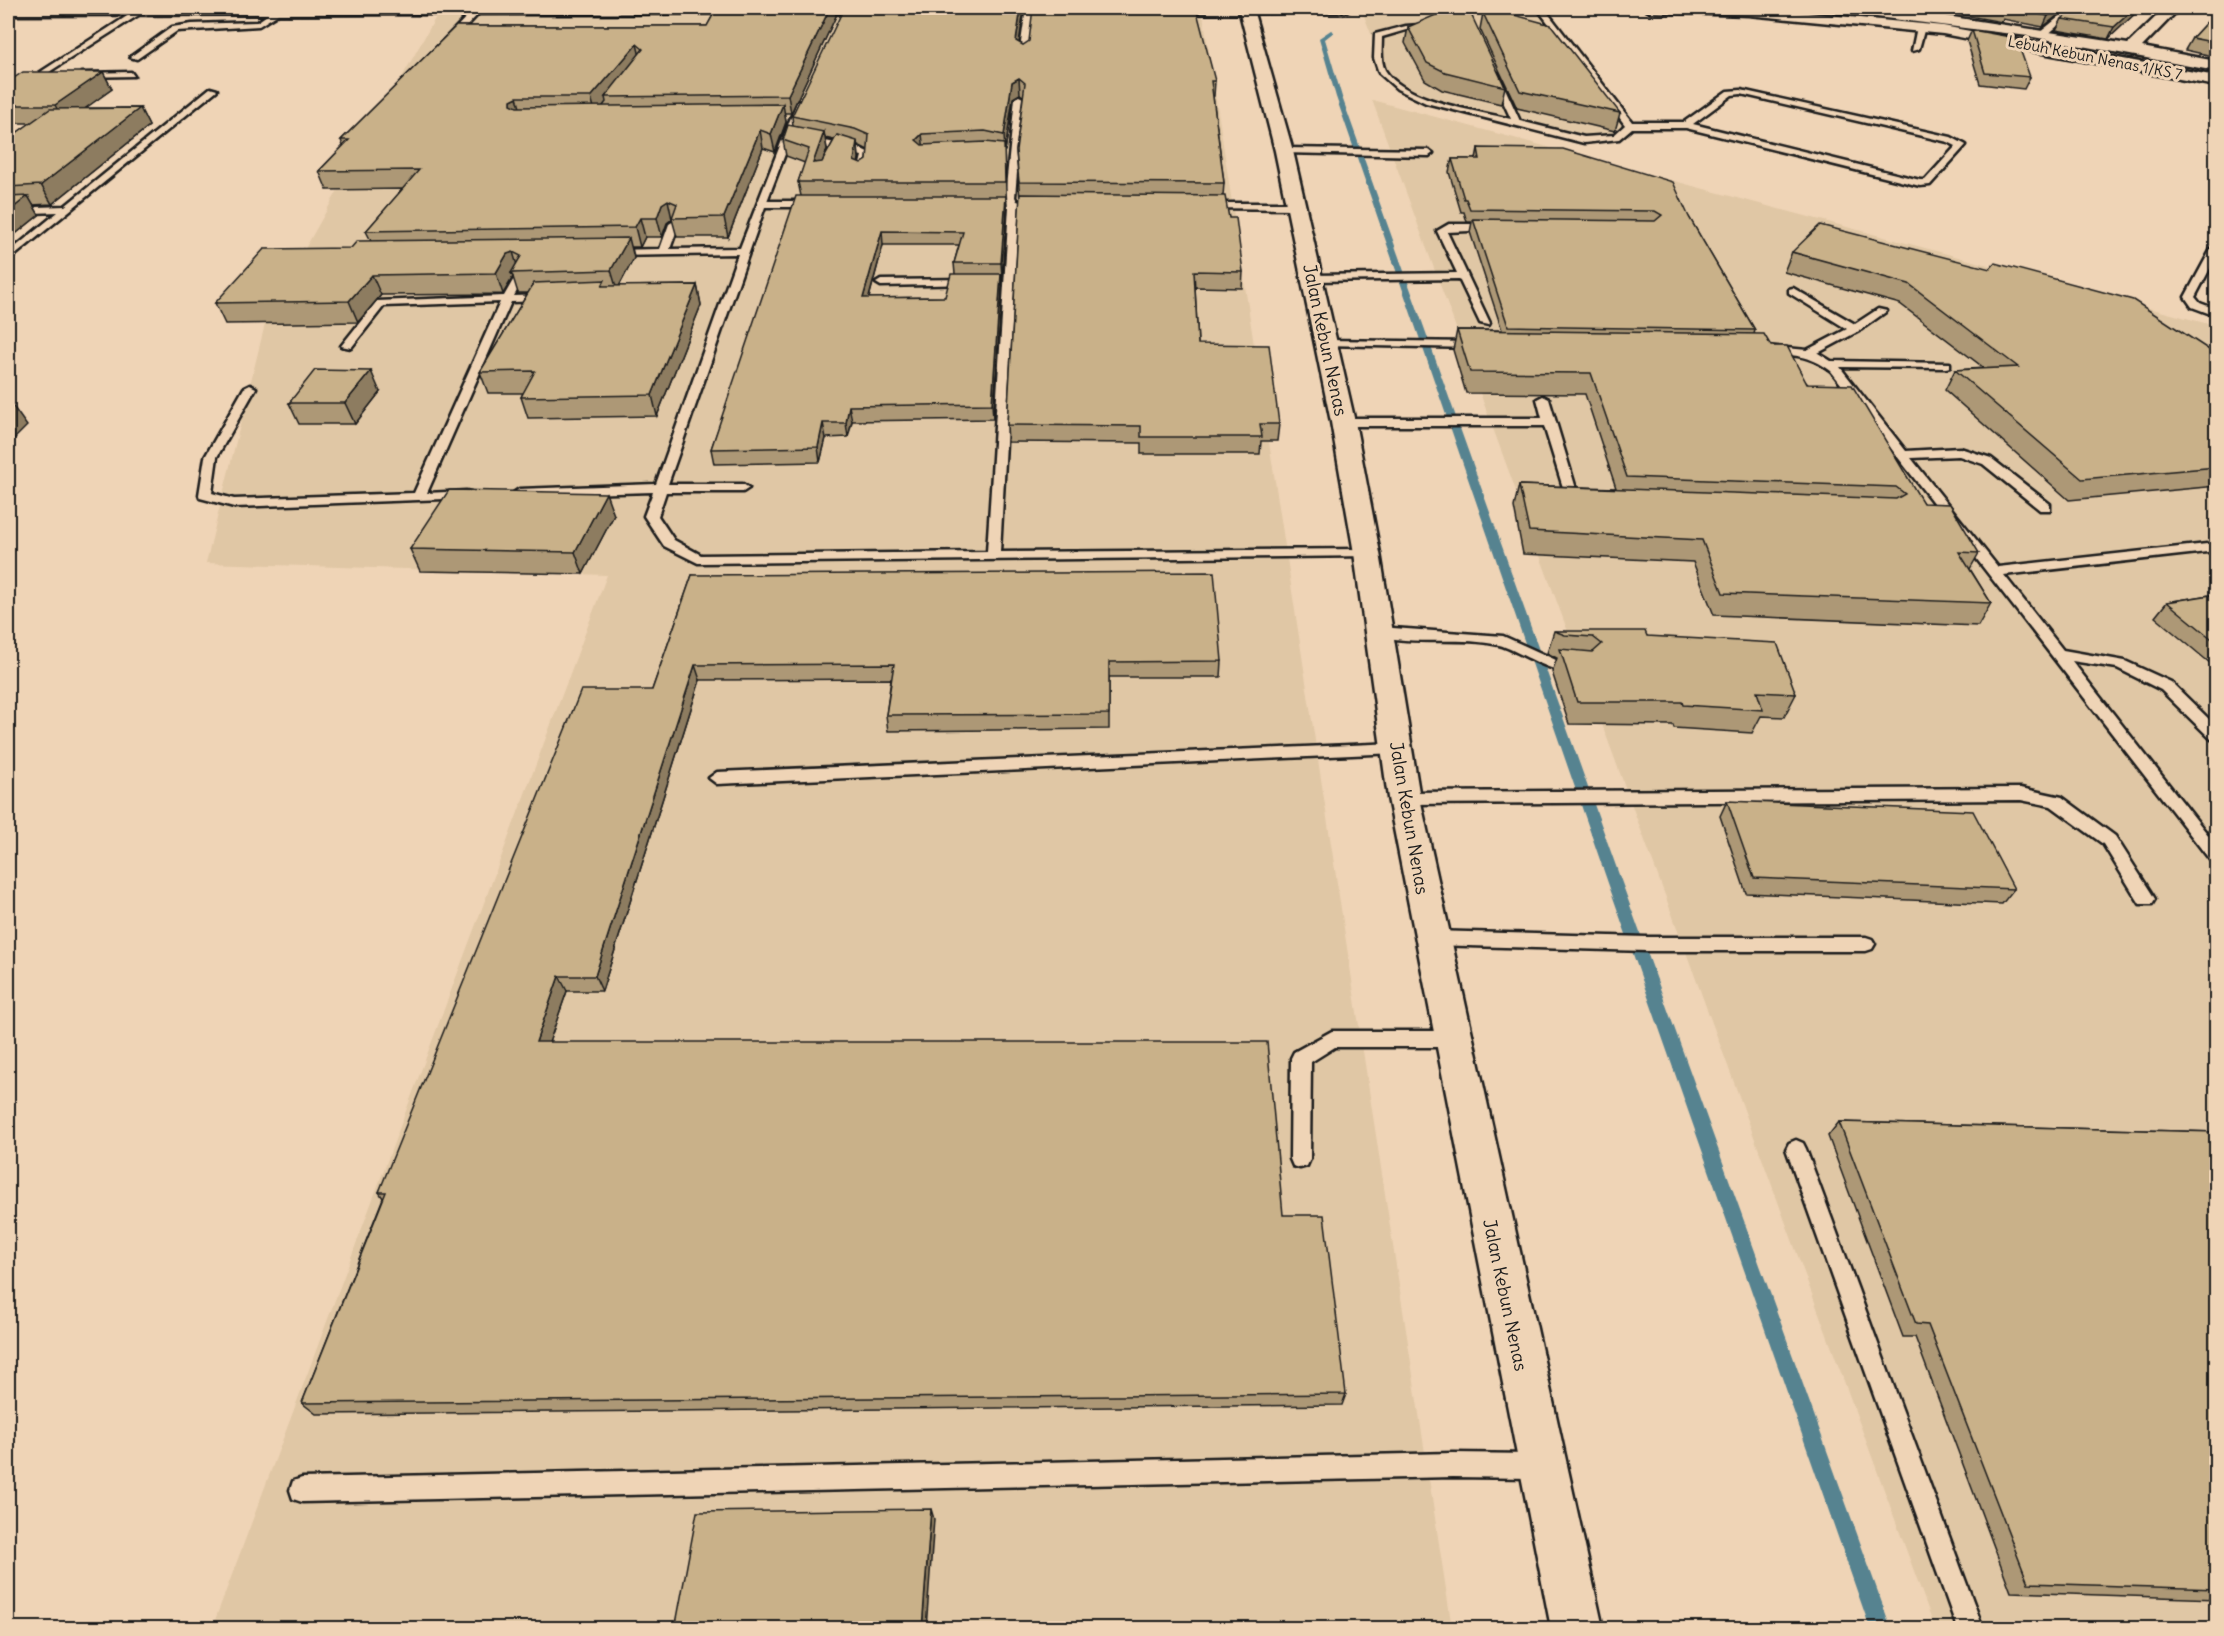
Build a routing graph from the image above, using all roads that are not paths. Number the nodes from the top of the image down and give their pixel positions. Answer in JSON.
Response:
{"nodes":[{"id":1,"x":1246,"y":8,"type":"edge"},
{"id":2,"x":1308,"y":8,"type":"edge"},
{"id":3,"x":1326,"y":8,"type":"edge"},
{"id":4,"x":1334,"y":8,"type":"edge"},
{"id":5,"x":1346,"y":8,"type":"edge"},
{"id":6,"x":1541,"y":8,"type":"edge"},
{"id":7,"x":1650,"y":8,"type":"edge"},
{"id":8,"x":1837,"y":8,"type":"edge"},
{"id":9,"x":1969,"y":8,"type":"edge"},
{"id":10,"x":2074,"y":8,"type":"edge"},
{"id":11,"x":2173,"y":8,"type":"edge"},
{"id":12,"x":472,"y":9,"type":"edge"},
{"id":13,"x":668,"y":9,"type":"edge"},
{"id":14,"x":903,"y":9,"type":"edge"},
{"id":15,"x":960,"y":9,"type":"edge"},
{"id":16,"x":1029,"y":9,"type":"edge"},
{"id":17,"x":1098,"y":9,"type":"edge"},
{"id":18,"x":1132,"y":9,"type":"edge"},
{"id":19,"x":1863,"y":9,"type":"edge"},
{"id":20,"x":279,"y":10,"type":"junction"},
{"id":21,"x":8,"y":11,"type":"edge"},
{"id":22,"x":141,"y":11,"type":"junction"},
{"id":23,"x":259,"y":24,"type":"junction"},
{"id":24,"x":274,"y":25,"type":"dead end"},
{"id":25,"x":1948,"y":25,"type":"junction"},
{"id":26,"x":1441,"y":26,"type":"edge"},
{"id":27,"x":1542,"y":26,"type":"edge"},
{"id":28,"x":1554,"y":26,"type":"junction"},
{"id":29,"x":1921,"y":27,"type":"junction"},
{"id":30,"x":1267,"y":34,"type":"junction"},
{"id":31,"x":2042,"y":35,"type":"junction"},
{"id":32,"x":453,"y":36,"type":"junction"},
{"id":33,"x":465,"y":36,"type":"edge"},
{"id":34,"x":1915,"y":49,"type":"dead end"},
{"id":35,"x":2132,"y":49,"type":"junction"},
{"id":36,"x":438,"y":51,"type":"edge"},
{"id":37,"x":1023,"y":56,"type":"edge"},
{"id":38,"x":134,"y":57,"type":"dead end"},
{"id":39,"x":1487,"y":59,"type":"edge"},
{"id":40,"x":2217,"y":66,"type":"edge"},
{"id":41,"x":131,"y":74,"type":"dead end"},
{"id":42,"x":62,"y":75,"type":"edge"},
{"id":43,"x":74,"y":75,"type":"edge"},
{"id":44,"x":39,"y":76,"type":"junction"},
{"id":45,"x":2217,"y":81,"type":"edge"},
{"id":46,"x":213,"y":90,"type":"dead end"},
{"id":47,"x":804,"y":95,"type":"edge"},
{"id":48,"x":8,"y":96,"type":"edge"},
{"id":49,"x":1019,"y":98,"type":"edge"},
{"id":50,"x":1517,"y":124,"type":"junction"},
{"id":51,"x":1630,"y":124,"type":"junction"},
{"id":52,"x":1686,"y":125,"type":"junction"},
{"id":53,"x":786,"y":136,"type":"junction"},
{"id":54,"x":835,"y":147,"type":"junction"},
{"id":55,"x":1284,"y":151,"type":"junction"},
{"id":56,"x":1430,"y":153,"type":"dead end"},
{"id":57,"x":830,"y":157,"type":"edge"},
{"id":58,"x":862,"y":176,"type":"edge"},
{"id":59,"x":761,"y":204,"type":"junction"},
{"id":60,"x":830,"y":204,"type":"edge"},
{"id":61,"x":968,"y":204,"type":"edge"},
{"id":62,"x":1014,"y":204,"type":"junction"},
{"id":63,"x":1037,"y":204,"type":"edge"},
{"id":64,"x":1191,"y":206,"type":"edge"},
{"id":65,"x":1297,"y":207,"type":"junction"},
{"id":66,"x":67,"y":209,"type":"junction"},
{"id":67,"x":8,"y":211,"type":"edge"},
{"id":68,"x":674,"y":224,"type":"edge"},
{"id":69,"x":1508,"y":227,"type":"edge"},
{"id":70,"x":2217,"y":249,"type":"edge"},
{"id":71,"x":743,"y":251,"type":"junction"},
{"id":72,"x":664,"y":252,"type":"junction"},
{"id":73,"x":605,"y":253,"type":"edge"},
{"id":74,"x":8,"y":258,"type":"edge"},
{"id":75,"x":1463,"y":276,"type":"junction"},
{"id":76,"x":520,"y":277,"type":"edge"},
{"id":77,"x":1313,"y":278,"type":"junction"},
{"id":78,"x":985,"y":282,"type":"edge"},
{"id":79,"x":881,"y":284,"type":"dead end"},
{"id":80,"x":1793,"y":291,"type":"dead end"},
{"id":81,"x":552,"y":297,"type":"edge"},
{"id":82,"x":507,"y":299,"type":"junction"},
{"id":83,"x":1882,"y":311,"type":"dead end"},
{"id":84,"x":2217,"y":313,"type":"edge"},
{"id":85,"x":1485,"y":324,"type":"dead end"},
{"id":86,"x":1856,"y":329,"type":"junction"},
{"id":87,"x":1326,"y":343,"type":"junction"},
{"id":88,"x":1486,"y":345,"type":"edge"},
{"id":89,"x":347,"y":346,"type":"dead end"},
{"id":90,"x":1748,"y":349,"type":"edge"},
{"id":91,"x":1810,"y":353,"type":"junction"},
{"id":92,"x":1830,"y":364,"type":"junction"},
{"id":93,"x":1946,"y":365,"type":"dead end"},
{"id":94,"x":250,"y":388,"type":"dead end"},
{"id":95,"x":1543,"y":399,"type":"edge"},
{"id":96,"x":1343,"y":422,"type":"junction"},
{"id":97,"x":1549,"y":422,"type":"junction"},
{"id":98,"x":1903,"y":455,"type":"junction"},
{"id":99,"x":661,"y":488,"type":"junction"},
{"id":100,"x":743,"y":488,"type":"dead end"},
{"id":101,"x":511,"y":493,"type":"edge"},
{"id":102,"x":476,"y":494,"type":"edge"},
{"id":103,"x":419,"y":496,"type":"junction"},
{"id":104,"x":1598,"y":504,"type":"edge"},
{"id":105,"x":2045,"y":507,"type":"dead end"},
{"id":106,"x":2217,"y":547,"type":"edge"},
{"id":107,"x":1367,"y":553,"type":"junction"},
{"id":108,"x":993,"y":557,"type":"junction"},
{"id":109,"x":1994,"y":572,"type":"junction"},
{"id":110,"x":1379,"y":633,"type":"junction"},
{"id":111,"x":2057,"y":654,"type":"junction"},
{"id":112,"x":1585,"y":667,"type":"edge"},
{"id":113,"x":2217,"y":735,"type":"edge"},
{"id":114,"x":1396,"y":748,"type":"junction"},
{"id":115,"x":717,"y":778,"type":"dead end"},
{"id":116,"x":1404,"y":798,"type":"junction"},
{"id":117,"x":2217,"y":856,"type":"edge"},
{"id":118,"x":2146,"y":899,"type":"dead end"},
{"id":119,"x":1431,"y":938,"type":"junction"},
{"id":120,"x":1866,"y":944,"type":"dead end"},
{"id":121,"x":1452,"y":1039,"type":"junction"},
{"id":122,"x":1796,"y":1149,"type":"dead end"},
{"id":123,"x":1300,"y":1159,"type":"dead end"},
{"id":124,"x":1541,"y":1466,"type":"junction"},
{"id":125,"x":302,"y":1490,"type":"dead end"},
{"id":126,"x":1577,"y":1629,"type":"edge"},
{"id":127,"x":1970,"y":1629,"type":"edge"}],
"edges":[{"from":1,"to":2,"type":"street"},
{"from":1,"to":18,"type":"street"},
{"from":1,"to":30,"type":"street","name":"Jalan Kebun Nenas"},
{"from":2,"to":3,"type":"street"},
{"from":3,"to":4,"type":"street"},
{"from":4,"to":5,"type":"street"},
{"from":4,"to":30,"type":"street"},
{"from":6,"to":28,"type":"lane"},
{"from":7,"to":29,"type":"street","name":"Lebuh Kebun Nenas 1/KS 7"},
{"from":8,"to":19,"type":"street"},
{"from":9,"to":25,"type":"street"},
{"from":10,"to":31,"type":"lane"},
{"from":11,"to":35,"type":"street"},
{"from":12,"to":13,"type":"street"},
{"from":12,"to":20,"type":"street"},
{"from":12,"to":32,"type":"lane"},
{"from":13,"to":14,"type":"street"},
{"from":15,"to":16,"type":"street"},
{"from":16,"to":17,"type":"street"},
{"from":16,"to":37,"type":"lane"},
{"from":19,"to":25,"type":"street"},
{"from":20,"to":22,"type":"street"},
{"from":20,"to":23,"type":"lane"},
{"from":21,"to":22,"type":"street"},
{"from":22,"to":44,"type":"lane"},
{"from":23,"to":24,"type":"lane"},
{"from":23,"to":38,"type":"lane"},
{"from":25,"to":29,"type":"street","name":"Lebuh Kebun Nenas 1/KS 7"},
{"from":25,"to":31,"type":"street"},
{"from":25,"to":45,"type":"street","name":"Lebuh Kebun Nenas 1/KS 7"},
{"from":26,"to":50,"type":"lane"},
{"from":27,"to":28,"type":"lane"},
{"from":28,"to":51,"type":"lane"},
{"from":29,"to":34,"type":"lane"},
{"from":30,"to":55,"type":"street","name":"Jalan Kebun Nenas"},
{"from":31,"to":35,"type":"street"},
{"from":32,"to":33,"type":"lane"},
{"from":32,"to":36,"type":"lane"},
{"from":35,"to":40,"type":"street"},
{"from":39,"to":50,"type":"lane"},
{"from":41,"to":43,"type":"lane"},
{"from":42,"to":44,"type":"lane"},
{"from":44,"to":48,"type":"lane"},
{"from":46,"to":66,"type":"lane"},
{"from":47,"to":53,"type":"lane"},
{"from":49,"to":62,"type":"lane"},
{"from":50,"to":51,"type":"lane"},
{"from":51,"to":52,"type":"lane"},
{"from":52,"to":52,"type":"lane"},
{"from":53,"to":54,"type":"lane"},
{"from":53,"to":59,"type":"lane"},
{"from":54,"to":57,"type":"lane"},
{"from":54,"to":58,"type":"lane"},
{"from":55,"to":56,"type":"lane"},
{"from":55,"to":65,"type":"street","name":"Jalan Kebun Nenas"},
{"from":59,"to":60,"type":"lane"},
{"from":59,"to":71,"type":"lane"},
{"from":61,"to":62,"type":"lane"},
{"from":62,"to":63,"type":"lane"},
{"from":62,"to":108,"type":"lane"},
{"from":64,"to":65,"type":"lane"},
{"from":65,"to":77,"type":"street","name":"Jalan Kebun Nenas"},
{"from":66,"to":67,"type":"lane"},
{"from":66,"to":74,"type":"lane"},
{"from":68,"to":72,"type":"lane"},
{"from":69,"to":75,"type":"lane"},
{"from":70,"to":84,"type":"lane"},
{"from":71,"to":72,"type":"lane"},
{"from":71,"to":99,"type":"lane"},
{"from":72,"to":73,"type":"lane"},
{"from":75,"to":77,"type":"lane"},
{"from":75,"to":85,"type":"lane"},
{"from":76,"to":82,"type":"lane"},
{"from":77,"to":87,"type":"street","name":"Jalan Kebun Nenas"},
{"from":78,"to":79,"type":"lane"},
{"from":80,"to":86,"type":"lane"},
{"from":81,"to":82,"type":"lane"},
{"from":82,"to":89,"type":"lane"},
{"from":82,"to":103,"type":"lane"},
{"from":83,"to":86,"type":"lane"},
{"from":86,"to":91,"type":"lane"},
{"from":87,"to":88,"type":"lane"},
{"from":87,"to":96,"type":"street","name":"Jalan Kebun Nenas"},
{"from":90,"to":91,"type":"lane"},
{"from":91,"to":92,"type":"lane"},
{"from":92,"to":93,"type":"lane"},
{"from":92,"to":98,"type":"lane"},
{"from":94,"to":103,"type":"lane"},
{"from":95,"to":97,"type":"lane"},
{"from":96,"to":97,"type":"lane"},
{"from":96,"to":107,"type":"street","name":"Jalan Kebun Nenas"},
{"from":97,"to":104,"type":"lane"},
{"from":98,"to":105,"type":"lane"},
{"from":98,"to":109,"type":"lane"},
{"from":99,"to":100,"type":"lane"},
{"from":99,"to":101,"type":"lane"},
{"from":99,"to":108,"type":"lane"},
{"from":102,"to":103,"type":"lane"},
{"from":106,"to":109,"type":"lane"},
{"from":107,"to":108,"type":"lane"},
{"from":107,"to":110,"type":"street","name":"Jalan Kebun Nenas"},
{"from":109,"to":111,"type":"lane"},
{"from":110,"to":112,"type":"lane"},
{"from":110,"to":114,"type":"street","name":"Jalan Kebun Nenas"},
{"from":111,"to":113,"type":"lane"},
{"from":111,"to":117,"type":"lane"},
{"from":114,"to":115,"type":"lane"},
{"from":114,"to":116,"type":"street","name":"Jalan Kebun Nenas"},
{"from":116,"to":118,"type":"lane"},
{"from":116,"to":119,"type":"street","name":"Jalan Kebun Nenas"},
{"from":119,"to":120,"type":"lane"},
{"from":119,"to":121,"type":"street","name":"Jalan Kebun Nenas"},
{"from":121,"to":123,"type":"lane"},
{"from":121,"to":124,"type":"street","name":"Jalan Kebun Nenas"},
{"from":122,"to":127,"type":"lane"},
{"from":124,"to":125,"type":"lane"},
{"from":124,"to":126,"type":"street","name":"Jalan Kebun Nenas"}]}
